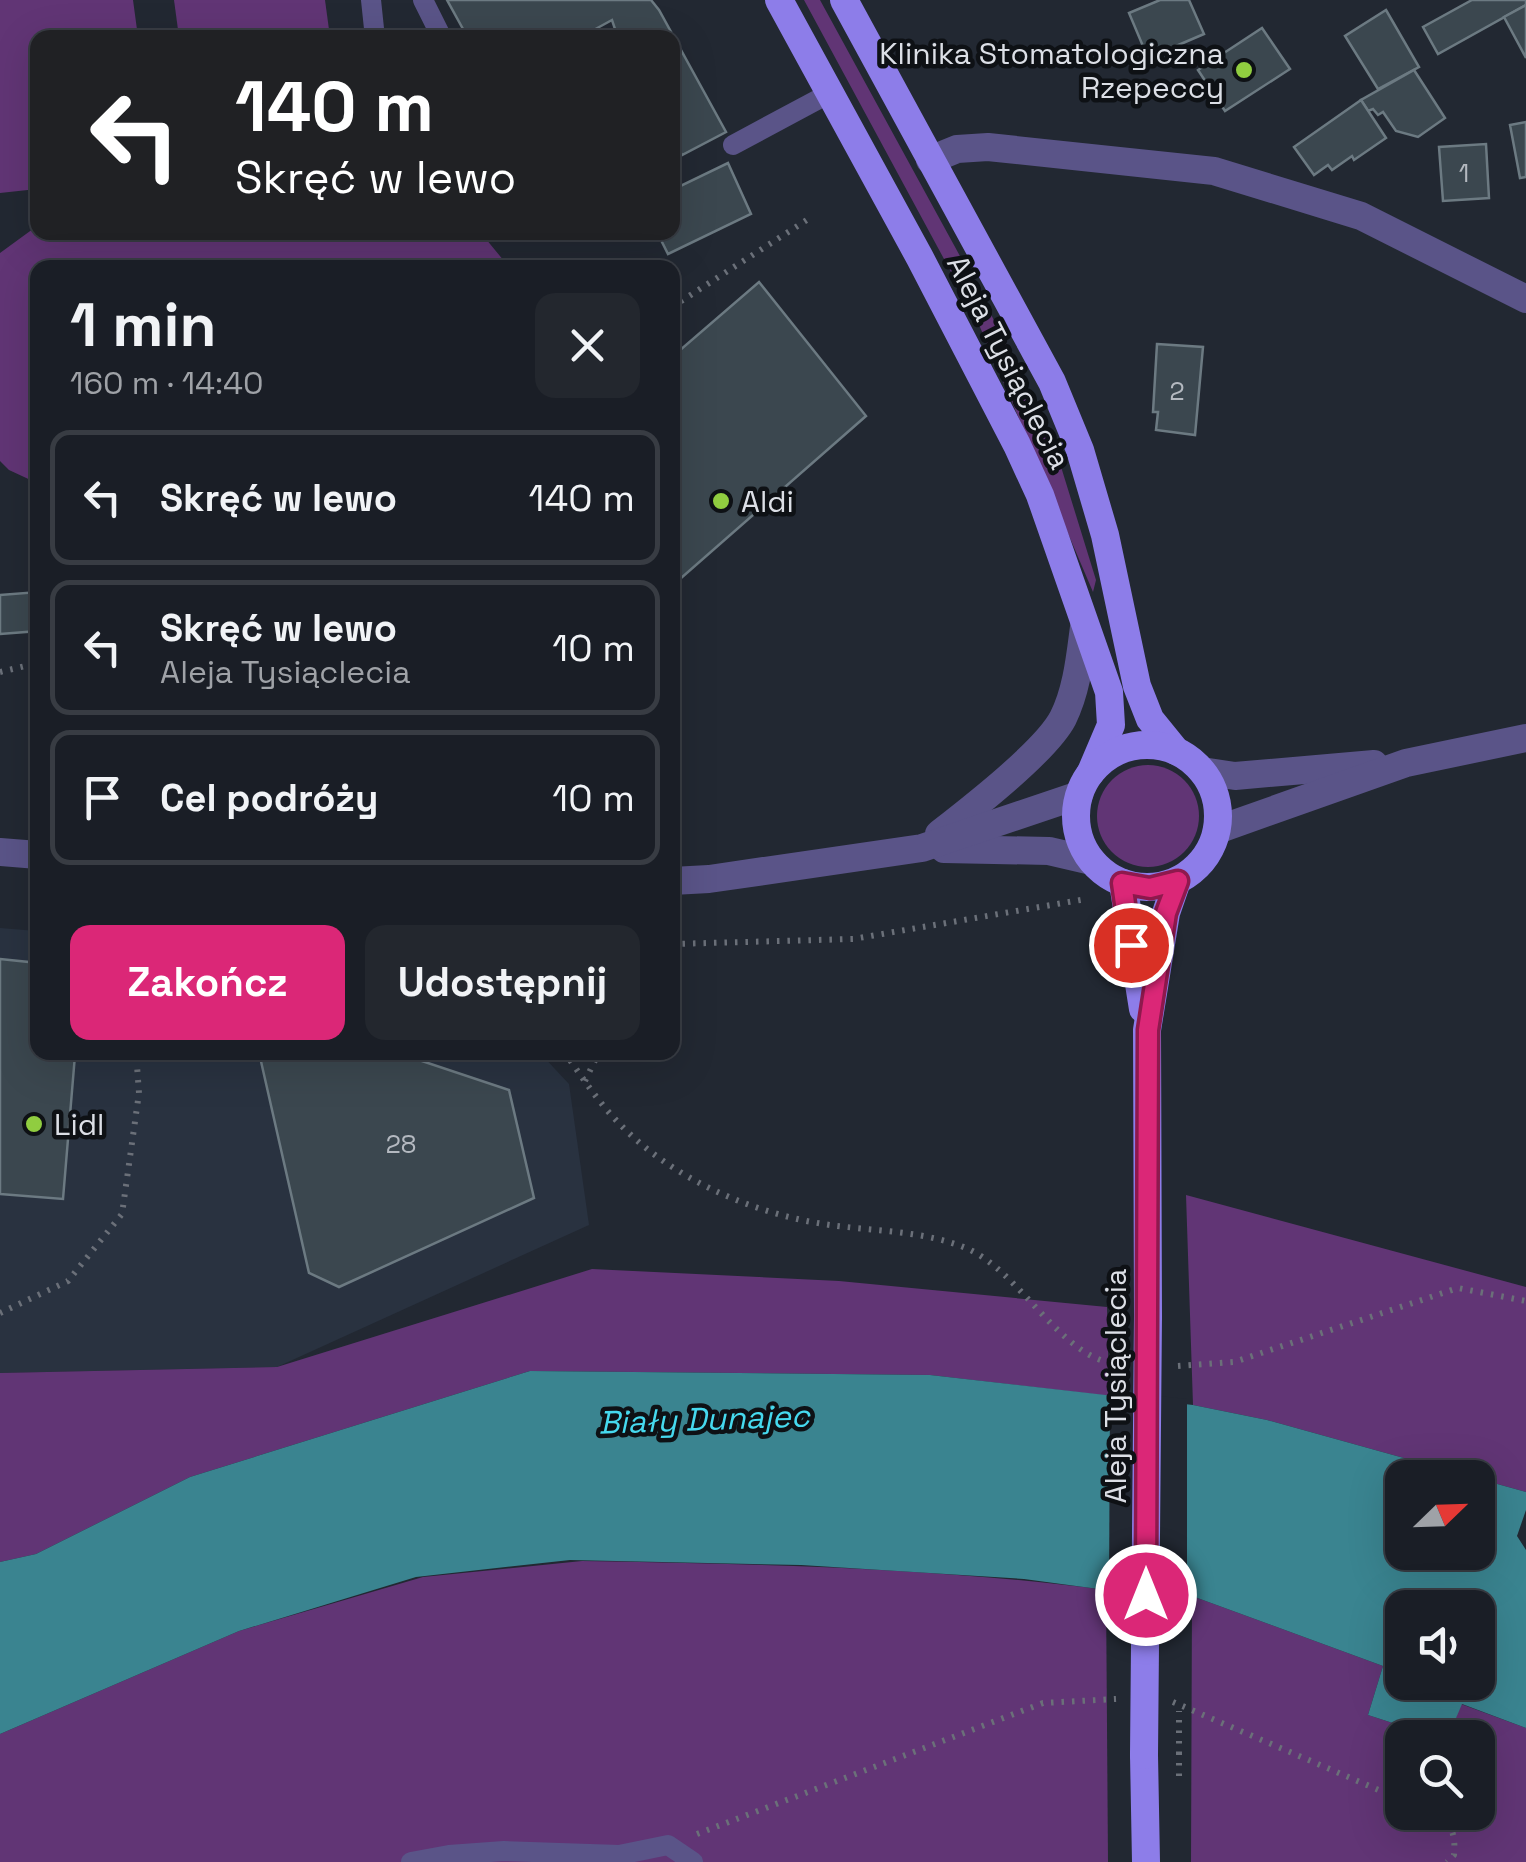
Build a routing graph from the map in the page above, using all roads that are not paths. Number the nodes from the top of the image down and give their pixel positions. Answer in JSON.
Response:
{"nodes":[{"id":1,"x":371,"y":0,"type":"edge"},
{"id":2,"x":423,"y":0,"type":"edge"},
{"id":3,"x":779,"y":0,"type":"edge"},
{"id":4,"x":844,"y":0,"type":"edge"},
{"id":5,"x":374,"y":30,"type":"edge"},
{"id":6,"x":438,"y":30,"type":"edge"},
{"id":7,"x":830,"y":93,"type":"junction"},
{"id":8,"x":733,"y":145,"type":"dead end"},
{"id":9,"x":930,"y":160,"type":"junction"},
{"id":10,"x":1526,"y":299,"type":"edge"},
{"id":11,"x":1084,"y":628,"type":"junction"},
{"id":12,"x":1526,"y":738,"type":"edge"},
{"id":13,"x":1176,"y":751,"type":"junction"},
{"id":14,"x":1406,"y":763,"type":"junction"},
{"id":15,"x":1202,"y":771,"type":"junction"},
{"id":16,"x":1085,"y":783,"type":"junction"},
{"id":17,"x":1217,"y":830,"type":"junction"},
{"id":18,"x":922,"y":848,"type":"junction"},
{"id":19,"x":0,"y":852,"type":"edge"},
{"id":20,"x":30,"y":854,"type":"edge"},
{"id":21,"x":1092,"y":861,"type":"junction"},
{"id":22,"x":680,"y":881,"type":"edge"},
{"id":23,"x":1178,"y":881,"type":"junction"},
{"id":24,"x":1122,"y":883,"type":"junction"},
{"id":25,"x":1148,"y":1030,"type":"junction"},
{"id":26,"x":411,"y":1862,"type":"edge"},
{"id":27,"x":693,"y":1862,"type":"edge"},
{"id":28,"x":1146,"y":1862,"type":"edge"}],
"edges":[{"from":1,"to":5,"type":"lane"},
{"from":2,"to":6,"type":"lane"},
{"from":3,"to":7,"type":"main road","name":"Aleja Tysiąclecia"},
{"from":4,"to":9,"type":"main road","name":"Aleja Tysiąclecia"},
{"from":7,"to":8,"type":"lane"},
{"from":7,"to":11,"type":"main road","name":"Aleja Tysiąclecia"},
{"from":9,"to":10,"type":"street"},
{"from":9,"to":13,"type":"main road","name":"Aleja Tysiąclecia"},
{"from":11,"to":16,"type":"main road","name":"Aleja Tysiąclecia"},
{"from":11,"to":18,"type":"street"},
{"from":12,"to":14,"type":"street"},
{"from":13,"to":15,"type":"main road"},
{"from":13,"to":16,"type":"main road"},
{"from":14,"to":15,"type":"street"},
{"from":14,"to":17,"type":"street"},
{"from":15,"to":17,"type":"main road"},
{"from":16,"to":18,"type":"street"},
{"from":16,"to":21,"type":"main road"},
{"from":17,"to":23,"type":"main road"},
{"from":18,"to":21,"type":"street"},
{"from":18,"to":22,"type":"street"},
{"from":19,"to":20,"type":"street"},
{"from":21,"to":24,"type":"main road"},
{"from":23,"to":24,"type":"main road"},
{"from":23,"to":25,"type":"main road","name":"Aleja Tysiąclecia"},
{"from":24,"to":25,"type":"main road","name":"Aleja Tysiąclecia"},
{"from":25,"to":28,"type":"main road","name":"Aleja Tysiąclecia","bridge":true},
{"from":26,"to":27,"type":"lane"}]}
